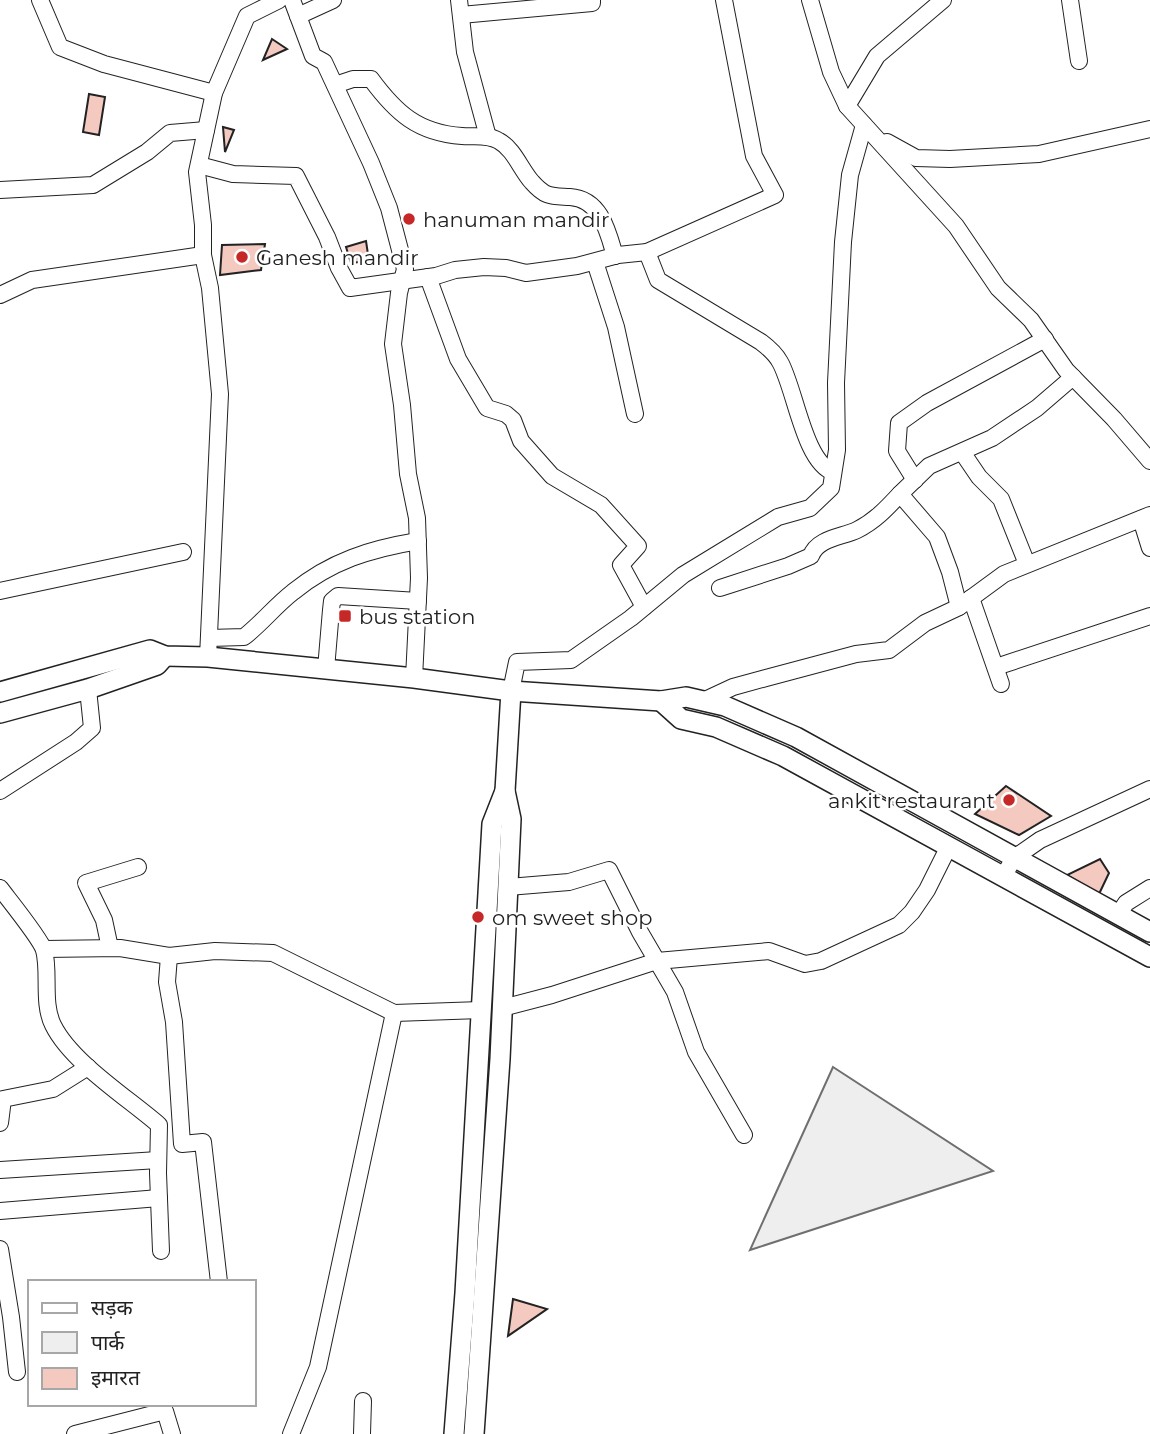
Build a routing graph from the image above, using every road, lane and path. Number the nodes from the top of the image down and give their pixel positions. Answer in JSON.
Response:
{"nodes":[{"id":1,"x":40,"y":0,"type":"edge"},
{"id":2,"x":279,"y":0,"type":"edge"},
{"id":3,"x":333,"y":0,"type":"edge"},
{"id":4,"x":592,"y":0,"type":"edge"},
{"id":5,"x":724,"y":0,"type":"edge"},
{"id":6,"x":810,"y":0,"type":"edge"},
{"id":7,"x":943,"y":0,"type":"edge"},
{"id":8,"x":1070,"y":0,"type":"edge"},
{"id":9,"x":460,"y":7,"type":"edge"},
{"id":10,"x":295,"y":8,"type":"edge"},
{"id":11,"x":1079,"y":61,"type":"dead end"},
{"id":12,"x":335,"y":85,"type":"junction"},
{"id":13,"x":214,"y":93,"type":"junction"},
{"id":14,"x":847,"y":106,"type":"junction"},
{"id":15,"x":1150,"y":128,"type":"edge"},
{"id":16,"x":206,"y":130,"type":"junction"},
{"id":17,"x":869,"y":130,"type":"junction"},
{"id":18,"x":488,"y":137,"type":"junction"},
{"id":19,"x":199,"y":165,"type":"junction"},
{"id":20,"x":0,"y":190,"type":"edge"},
{"id":21,"x":647,"y":252,"type":"junction"},
{"id":22,"x":204,"y":255,"type":"junction"},
{"id":23,"x":615,"y":256,"type":"junction"},
{"id":24,"x":595,"y":262,"type":"junction"},
{"id":25,"x":428,"y":277,"type":"junction"},
{"id":26,"x":402,"y":280,"type":"junction"},
{"id":27,"x":0,"y":295,"type":"edge"},
{"id":28,"x":1045,"y":339,"type":"junction"},
{"id":29,"x":1073,"y":377,"type":"junction"},
{"id":30,"x":635,"y":414,"type":"dead end"},
{"id":31,"x":962,"y":452,"type":"junction"},
{"id":32,"x":1150,"y":461,"type":"edge"},
{"id":33,"x":833,"y":472,"type":"junction"},
{"id":34,"x":915,"y":480,"type":"junction"},
{"id":35,"x":900,"y":494,"type":"junction"},
{"id":36,"x":1145,"y":517,"type":"edge"},
{"id":37,"x":418,"y":541,"type":"junction"},
{"id":38,"x":1150,"y":548,"type":"edge"},
{"id":39,"x":183,"y":552,"type":"dead end"},
{"id":40,"x":1027,"y":564,"type":"junction"},
{"id":41,"x":331,"y":567,"type":"junction"},
{"id":42,"x":720,"y":588,"type":"dead end"},
{"id":43,"x":0,"y":591,"type":"edge"},
{"id":44,"x":338,"y":596,"type":"junction"},
{"id":45,"x":418,"y":601,"type":"junction"},
{"id":46,"x":965,"y":603,"type":"junction"},
{"id":47,"x":644,"y":607,"type":"junction"},
{"id":48,"x":1150,"y":616,"type":"edge"},
{"id":49,"x":209,"y":647,"type":"junction"},
{"id":50,"x":165,"y":656,"type":"junction"},
{"id":51,"x":996,"y":667,"type":"junction"},
{"id":52,"x":326,"y":669,"type":"junction"},
{"id":53,"x":414,"y":678,"type":"junction"},
{"id":54,"x":1001,"y":684,"type":"dead end"},
{"id":55,"x":88,"y":690,"type":"junction"},
{"id":56,"x":511,"y":691,"type":"junction"},
{"id":57,"x":0,"y":692,"type":"edge"},
{"id":58,"x":661,"y":701,"type":"junction"},
{"id":59,"x":703,"y":701,"type":"junction"},
{"id":60,"x":0,"y":713,"type":"edge"},
{"id":61,"x":1150,"y":789,"type":"edge"},
{"id":62,"x":0,"y":791,"type":"edge"},
{"id":63,"x":505,"y":791,"type":"junction"},
{"id":64,"x":900,"y":795,"type":"junction"},
{"id":65,"x":891,"y":814,"type":"junction"},
{"id":66,"x":948,"y":846,"type":"junction"},
{"id":67,"x":1014,"y":858,"type":"junction"},
{"id":68,"x":138,"y":867,"type":"dead end"},
{"id":69,"x":1003,"y":877,"type":"junction"},
{"id":70,"x":508,"y":887,"type":"junction"},
{"id":71,"x":0,"y":888,"type":"edge"},
{"id":72,"x":1150,"y":888,"type":"edge"},
{"id":73,"x":1118,"y":915,"type":"junction"},
{"id":74,"x":1150,"y":932,"type":"edge"},
{"id":75,"x":110,"y":948,"type":"junction"},
{"id":76,"x":44,"y":949,"type":"junction"},
{"id":77,"x":169,"y":956,"type":"junction"},
{"id":78,"x":1150,"y":957,"type":"edge"},
{"id":79,"x":657,"y":961,"type":"junction"},
{"id":80,"x":502,"y":1008,"type":"junction"},
{"id":81,"x":481,"y":1010,"type":"junction"},
{"id":82,"x":394,"y":1013,"type":"junction"},
{"id":83,"x":89,"y":1067,"type":"junction"},
{"id":84,"x":0,"y":1123,"type":"edge"},
{"id":85,"x":744,"y":1135,"type":"dead end"},
{"id":86,"x":158,"y":1160,"type":"junction"},
{"id":87,"x":0,"y":1170,"type":"edge"},
{"id":88,"x":159,"y":1198,"type":"junction"},
{"id":89,"x":0,"y":1212,"type":"edge"},
{"id":90,"x":0,"y":1249,"type":"edge"},
{"id":91,"x":161,"y":1251,"type":"dead end"},
{"id":92,"x":219,"y":1280,"type":"edge"},
{"id":93,"x":7,"y":1345,"type":"edge"},
{"id":94,"x":17,"y":1372,"type":"dead end"},
{"id":95,"x":363,"y":1401,"type":"dead end"},
{"id":96,"x":75,"y":1434,"type":"edge"},
{"id":97,"x":172,"y":1434,"type":"edge"},
{"id":98,"x":291,"y":1434,"type":"edge"},
{"id":99,"x":362,"y":1434,"type":"edge"},
{"id":100,"x":454,"y":1434,"type":"edge"},
{"id":101,"x":474,"y":1434,"type":"edge"}],
"edges":[{"from":1,"to":13,"type":"street"},
{"from":2,"to":13,"type":"street"},
{"from":3,"to":10,"type":"street"},
{"from":4,"to":9,"type":"street"},
{"from":5,"to":21,"type":"street"},
{"from":6,"to":14,"type":"street"},
{"from":7,"to":14,"type":"street"},
{"from":8,"to":11,"type":"street"},
{"from":9,"to":18,"type":"street"},
{"from":10,"to":12,"type":"street"},
{"from":12,"to":18,"type":"street"},
{"from":12,"to":26,"type":"street"},
{"from":13,"to":16,"type":"street"},
{"from":14,"to":17,"type":"street"},
{"from":15,"to":17,"type":"street"},
{"from":16,"to":19,"type":"street"},
{"from":16,"to":20,"type":"street"},
{"from":17,"to":28,"type":"street"},
{"from":17,"to":33,"type":"street"},
{"from":18,"to":23,"type":"street"},
{"from":19,"to":22,"type":"street"},
{"from":19,"to":26,"type":"street"},
{"from":21,"to":23,"type":"street"},
{"from":21,"to":33,"type":"street"},
{"from":22,"to":27,"type":"street"},
{"from":22,"to":49,"type":"street"},
{"from":23,"to":24,"type":"street"},
{"from":24,"to":25,"type":"street"},
{"from":24,"to":30,"type":"street"},
{"from":25,"to":26,"type":"street"},
{"from":25,"to":47,"type":"street"},
{"from":26,"to":37,"type":"street"},
{"from":28,"to":29,"type":"street"},
{"from":28,"to":34,"type":"street"},
{"from":29,"to":31,"type":"street"},
{"from":29,"to":32,"type":"street"},
{"from":31,"to":34,"type":"street"},
{"from":31,"to":40,"type":"street"},
{"from":33,"to":47,"type":"street"},
{"from":34,"to":35,"type":"street"},
{"from":35,"to":42,"type":"street"},
{"from":35,"to":46,"type":"street"},
{"from":36,"to":38,"type":"street"},
{"from":36,"to":40,"type":"street"},
{"from":37,"to":41,"type":"street"},
{"from":37,"to":45,"type":"street"},
{"from":39,"to":43,"type":"street"},
{"from":40,"to":46,"type":"street"},
{"from":41,"to":44,"type":"street"},
{"from":41,"to":49,"type":"street"},
{"from":44,"to":45,"type":"street"},
{"from":44,"to":52,"type":"street"},
{"from":45,"to":53,"type":"street"},
{"from":46,"to":51,"type":"street"},
{"from":46,"to":59,"type":"street"},
{"from":47,"to":56,"type":"street"},
{"from":48,"to":51,"type":"street"},
{"from":49,"to":50,"type":"main road"},
{"from":49,"to":52,"type":"main road"},
{"from":50,"to":55,"type":"main road"},
{"from":50,"to":57,"type":"main road"},
{"from":51,"to":54,"type":"street"},
{"from":52,"to":53,"type":"main road"},
{"from":53,"to":56,"type":"main road"},
{"from":55,"to":60,"type":"main road"},
{"from":55,"to":62,"type":"street"},
{"from":56,"to":58,"type":"main road"},
{"from":56,"to":63,"type":"main road"},
{"from":58,"to":59,"type":"main road"},
{"from":58,"to":65,"type":"main road"},
{"from":59,"to":64,"type":"main road"},
{"from":61,"to":67,"type":"street"},
{"from":63,"to":70,"type":"main road"},
{"from":63,"to":81,"type":"main road"},
{"from":64,"to":65,"type":"main road"},
{"from":64,"to":67,"type":"main road"},
{"from":65,"to":66,"type":"main road"},
{"from":66,"to":69,"type":"main road"},
{"from":66,"to":79,"type":"street"},
{"from":67,"to":69,"type":"street"},
{"from":67,"to":73,"type":"main road"},
{"from":68,"to":75,"type":"street"},
{"from":69,"to":78,"type":"main road"},
{"from":70,"to":79,"type":"street"},
{"from":70,"to":80,"type":"main road"},
{"from":71,"to":76,"type":"street"},
{"from":72,"to":73,"type":"street"},
{"from":73,"to":74,"type":"main road"},
{"from":75,"to":76,"type":"street"},
{"from":75,"to":77,"type":"street"},
{"from":76,"to":83,"type":"street"},
{"from":77,"to":82,"type":"street"},
{"from":77,"to":92,"type":"street"},
{"from":79,"to":80,"type":"street"},
{"from":79,"to":85,"type":"street"},
{"from":80,"to":101,"type":"main road"},
{"from":81,"to":82,"type":"street"},
{"from":81,"to":100,"type":"main road"},
{"from":82,"to":98,"type":"street"},
{"from":83,"to":84,"type":"street"},
{"from":83,"to":86,"type":"street"},
{"from":86,"to":87,"type":"street"},
{"from":86,"to":88,"type":"street"},
{"from":88,"to":89,"type":"street"},
{"from":88,"to":91,"type":"street"},
{"from":90,"to":93,"type":"street"},
{"from":93,"to":94,"type":"street"},
{"from":95,"to":99,"type":"street"},
{"from":96,"to":97,"type":"street"}]}
